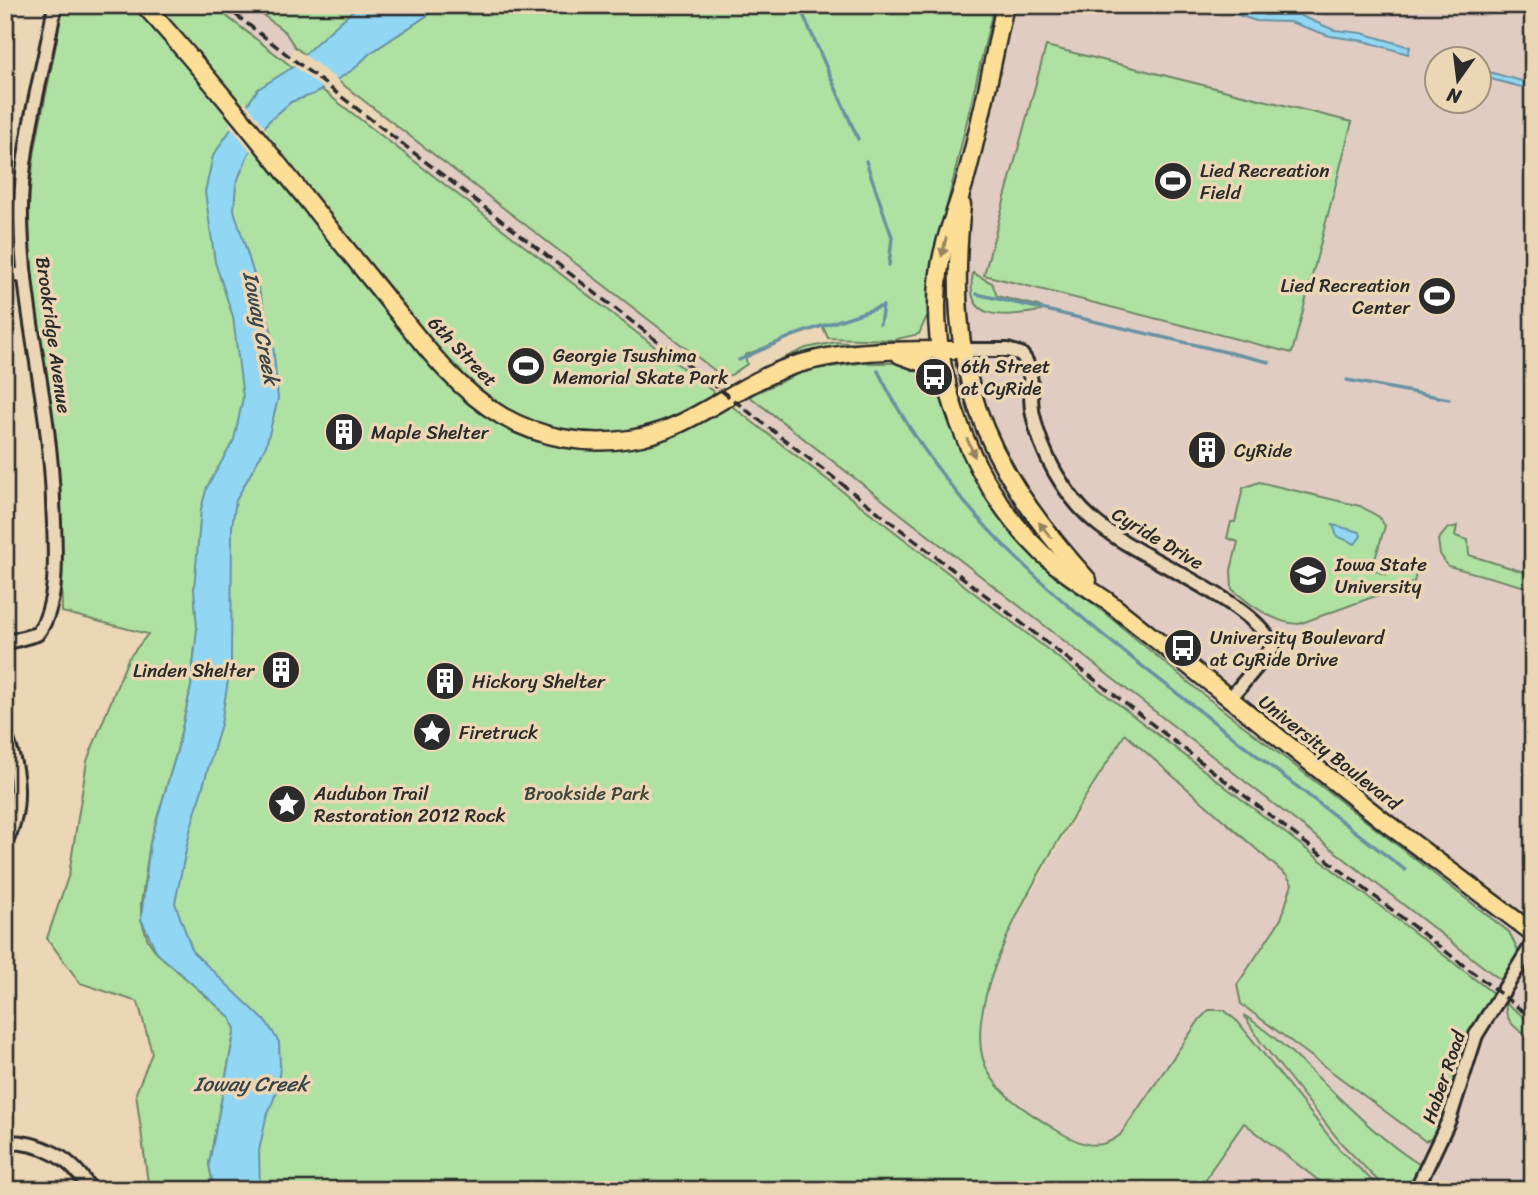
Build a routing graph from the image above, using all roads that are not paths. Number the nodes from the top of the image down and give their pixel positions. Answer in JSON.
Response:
{"nodes":[{"id":1,"x":55,"y":5,"type":"edge"},
{"id":2,"x":144,"y":5,"type":"edge"},
{"id":3,"x":1005,"y":5,"type":"edge"},
{"id":4,"x":964,"y":181,"type":"junction"},
{"id":5,"x":5,"y":272,"type":"edge"},
{"id":6,"x":25,"y":277,"type":"junction"},
{"id":7,"x":941,"y":350,"type":"junction"},
{"id":8,"x":961,"y":350,"type":"junction"},
{"id":9,"x":884,"y":352,"type":"junction"},
{"id":10,"x":948,"y":383,"type":"junction"},
{"id":11,"x":1105,"y":600,"type":"junction"},
{"id":12,"x":5,"y":643,"type":"edge"},
{"id":13,"x":1229,"y":701,"type":"junction"},
{"id":14,"x":5,"y":735,"type":"edge"},
{"id":15,"x":9,"y":825,"type":"edge"},
{"id":16,"x":5,"y":843,"type":"edge"},
{"id":17,"x":1533,"y":933,"type":"edge"},
{"id":18,"x":1533,"y":943,"type":"edge"},
{"id":19,"x":5,"y":1142,"type":"edge"},
{"id":20,"x":90,"y":1190,"type":"edge"},
{"id":21,"x":1416,"y":1190,"type":"edge"}],
"edges":[{"from":1,"to":6,"type":"street","name":"Brookridge Avenue"},
{"from":2,"to":9,"type":"main road","name":"6th Street"},
{"from":3,"to":4,"type":"main road","name":"University Boulevard"},
{"from":4,"to":7,"type":"main road","name":"University Boulevard","one_way":true},
{"from":4,"to":8,"type":"main road","name":"University Boulevard"},
{"from":5,"to":6,"type":"street"},
{"from":6,"to":12,"type":"street","name":"Brookridge Avenue"},
{"from":7,"to":8,"type":"main road","name":"6th Street"},
{"from":7,"to":9,"type":"main road","name":"6th Street"},
{"from":7,"to":10,"type":"main road","name":"University Boulevard"},
{"from":11,"to":8,"type":"main road","name":"University Boulevard","one_way":true},
{"from":8,"to":13,"type":"street","name":"Cyride Drive"},
{"from":9,"to":10,"type":"main road"},
{"from":10,"to":11,"type":"main road","name":"University Boulevard","one_way":true},
{"from":11,"to":13,"type":"main road","name":"University Boulevard"},
{"from":13,"to":17,"type":"main road","name":"University Boulevard"},
{"from":14,"to":15,"type":"street"},
{"from":15,"to":16,"type":"street"},
{"from":18,"to":21,"type":"street","name":"Haber Road"},
{"from":19,"to":20,"type":"street"}]}
